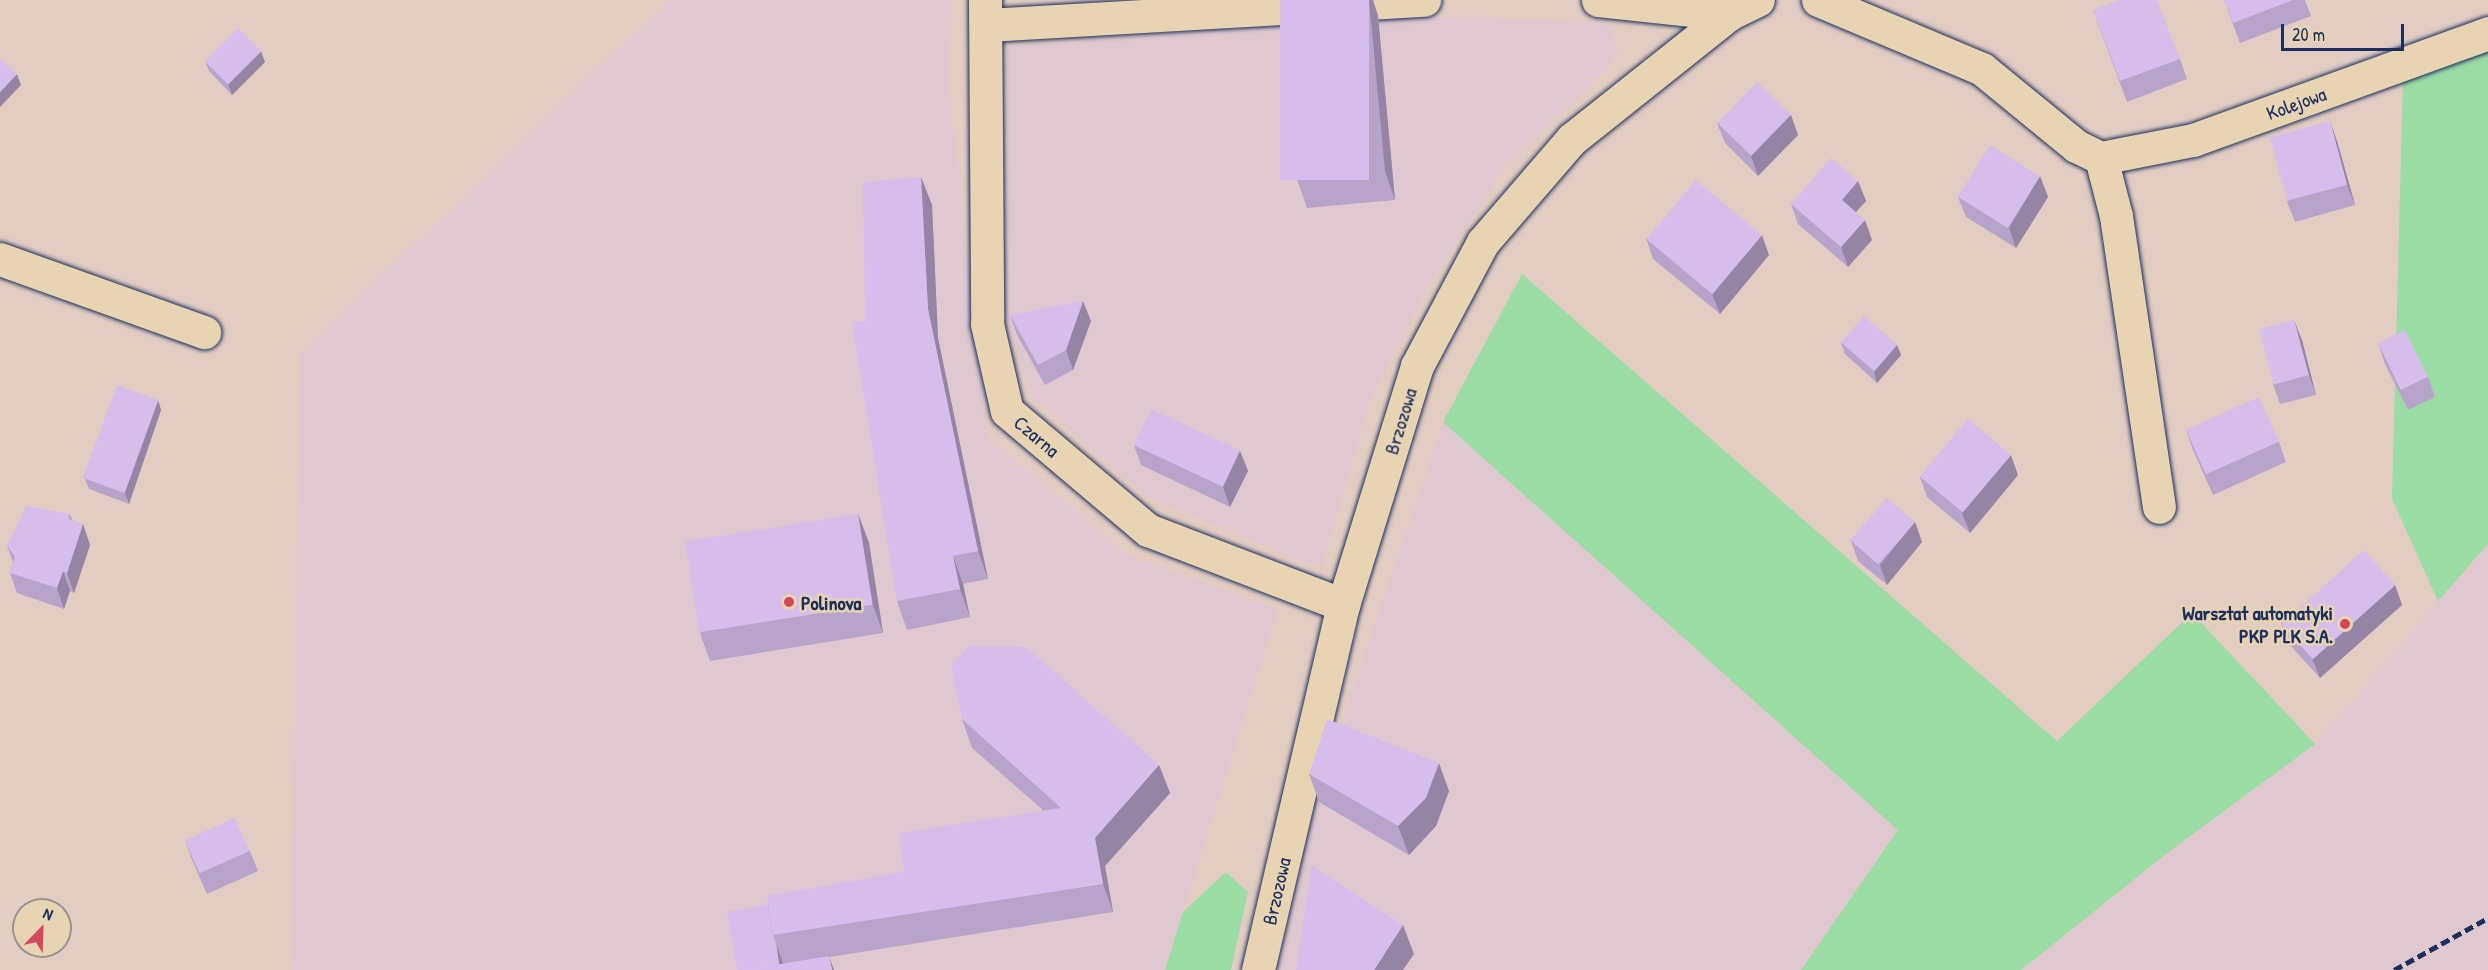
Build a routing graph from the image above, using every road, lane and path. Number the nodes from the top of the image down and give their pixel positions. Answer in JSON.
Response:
{"nodes":[{"id":1,"x":1424,"y":0,"type":"edge"},
{"id":2,"x":1598,"y":0,"type":"edge"},
{"id":3,"x":1758,"y":0,"type":"edge"},
{"id":4,"x":1818,"y":0,"type":"edge"},
{"id":5,"x":986,"y":13,"type":"edge"},
{"id":6,"x":1729,"y":14,"type":"junction"},
{"id":7,"x":2488,"y":33,"type":"edge"},
{"id":8,"x":2101,"y":158,"type":"junction"},
{"id":9,"x":0,"y":259,"type":"edge"},
{"id":10,"x":204,"y":332,"type":"dead end"},
{"id":11,"x":2159,"y":507,"type":"dead end"},
{"id":12,"x":1343,"y":605,"type":"junction"},
{"id":13,"x":1258,"y":970,"type":"edge"}],
"edges":[{"from":1,"to":5,"type":"street","name":"Czarna"},
{"from":2,"to":6,"type":"street"},
{"from":3,"to":6,"type":"street","name":"Brzozowa"},
{"from":4,"to":8,"type":"street"},
{"from":5,"to":12,"type":"street","name":"Czarna"},
{"from":6,"to":12,"type":"street","name":"Brzozowa"},
{"from":7,"to":8,"type":"street","name":"Kolejowa"},
{"from":8,"to":11,"type":"street"},
{"from":9,"to":10,"type":"street"},
{"from":12,"to":13,"type":"street","name":"Brzozowa"}]}
